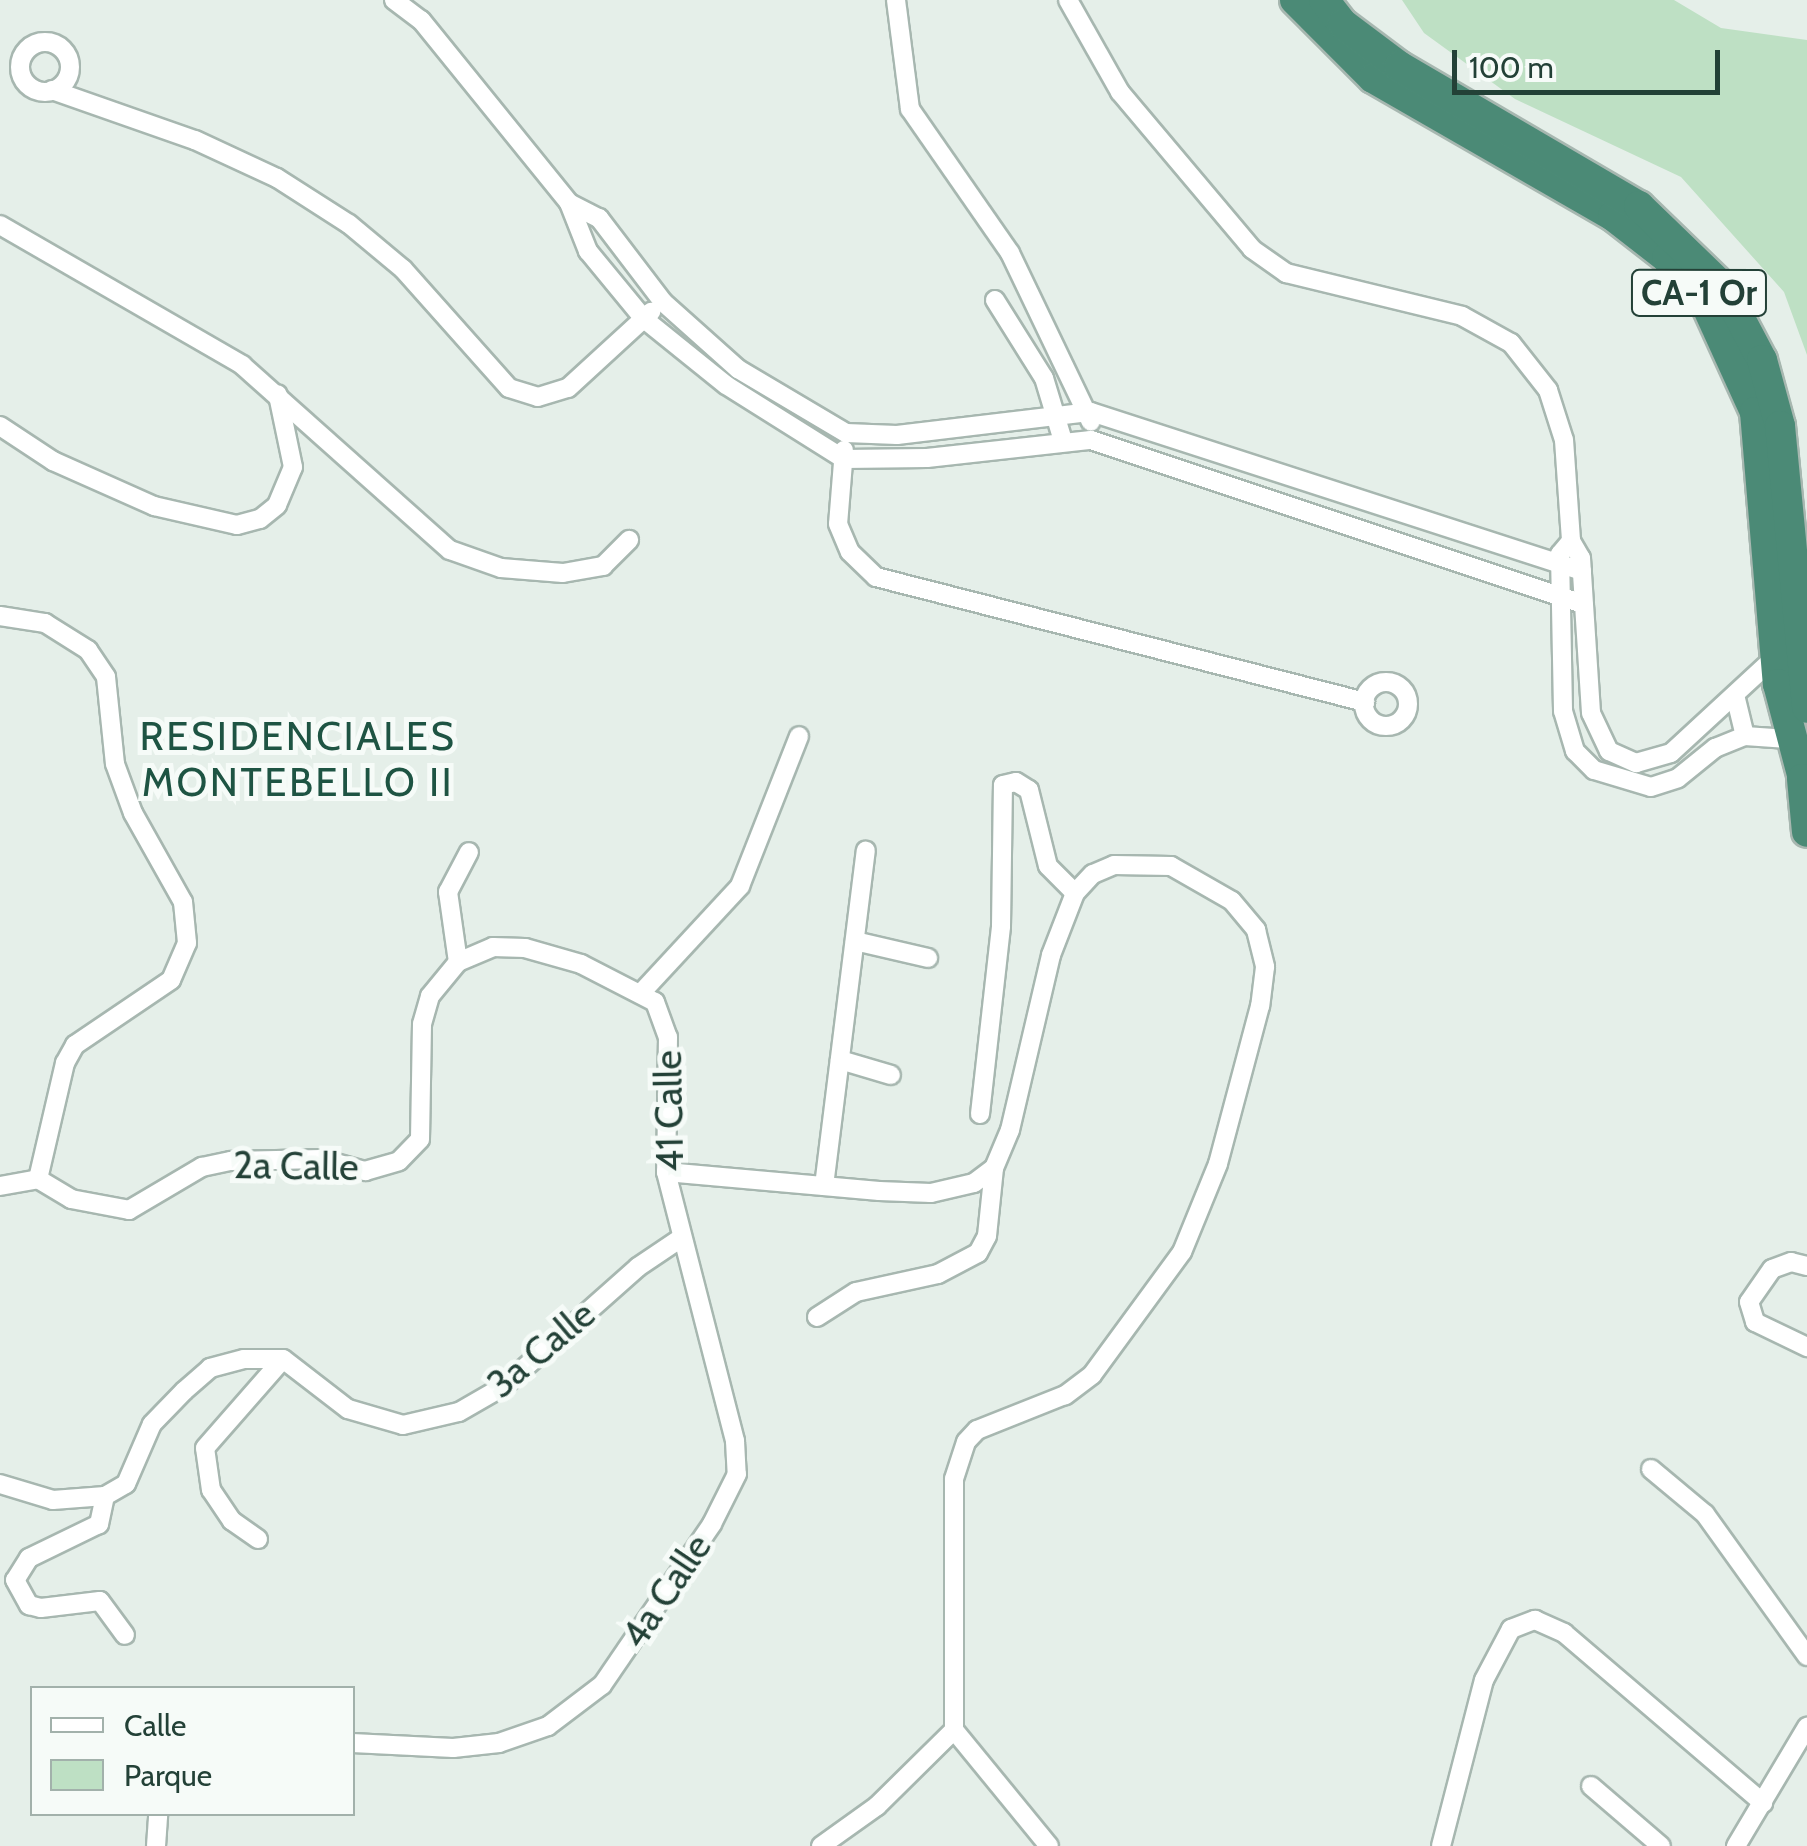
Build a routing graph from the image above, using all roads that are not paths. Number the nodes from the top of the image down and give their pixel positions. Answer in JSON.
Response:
{"nodes":[{"id":1,"x":394,"y":0,"type":"edge"},
{"id":2,"x":896,"y":0,"type":"edge"},
{"id":3,"x":1068,"y":0,"type":"edge"},
{"id":4,"x":1295,"y":0,"type":"edge"},
{"id":5,"x":1324,"y":0,"type":"edge"},
{"id":6,"x":52,"y":90,"type":"dead end"},
{"id":7,"x":568,"y":203,"type":"junction"},
{"id":8,"x":0,"y":225,"type":"edge"},
{"id":9,"x":994,"y":300,"type":"dead end"},
{"id":10,"x":663,"y":302,"type":"junction"},
{"id":11,"x":644,"y":319,"type":"junction"},
{"id":12,"x":278,"y":395,"type":"junction"},
{"id":13,"x":1091,"y":412,"type":"junction"},
{"id":14,"x":1060,"y":415,"type":"junction"},
{"id":15,"x":0,"y":426,"type":"edge"},
{"id":16,"x":846,"y":433,"type":"junction"},
{"id":17,"x":1091,"y":440,"type":"junction"},
{"id":18,"x":1063,"y":441,"type":"junction"},
{"id":19,"x":844,"y":459,"type":"junction"},
{"id":20,"x":629,"y":540,"type":"dead end"},
{"id":21,"x":1571,"y":541,"type":"junction"},
{"id":22,"x":1560,"y":566,"type":"junction"},
{"id":23,"x":1582,"y":571,"type":"junction"},
{"id":24,"x":1561,"y":598,"type":"junction"},
{"id":25,"x":1583,"y":604,"type":"junction"},
{"id":26,"x":0,"y":616,"type":"edge"},
{"id":27,"x":1776,"y":656,"type":"junction"},
{"id":28,"x":1734,"y":695,"type":"junction"},
{"id":29,"x":1364,"y":702,"type":"dead end"},
{"id":30,"x":1807,"y":708,"type":"edge"},
{"id":31,"x":799,"y":736,"type":"dead end"},
{"id":32,"x":1745,"y":736,"type":"junction"},
{"id":33,"x":1788,"y":739,"type":"junction"},
{"id":34,"x":1670,"y":754,"type":"junction"},
{"id":35,"x":1678,"y":778,"type":"junction"},
{"id":36,"x":1804,"y":787,"type":"edge"},
{"id":37,"x":1807,"y":832,"type":"edge"},
{"id":38,"x":469,"y":852,"type":"dead end"},
{"id":39,"x":866,"y":852,"type":"dead end"},
{"id":40,"x":1075,"y":893,"type":"junction"},
{"id":41,"x":855,"y":940,"type":"junction"},
{"id":42,"x":928,"y":958,"type":"dead end"},
{"id":43,"x":458,"y":962,"type":"junction"},
{"id":44,"x":641,"y":993,"type":"junction"},
{"id":45,"x":840,"y":1060,"type":"junction"},
{"id":46,"x":891,"y":1075,"type":"dead end"},
{"id":47,"x":980,"y":1114,"type":"dead end"},
{"id":48,"x":994,"y":1168,"type":"junction"},
{"id":49,"x":666,"y":1172,"type":"junction"},
{"id":50,"x":38,"y":1179,"type":"junction"},
{"id":51,"x":0,"y":1186,"type":"edge"},
{"id":52,"x":824,"y":1186,"type":"junction"},
{"id":53,"x":681,"y":1238,"type":"junction"},
{"id":54,"x":1807,"y":1266,"type":"edge"},
{"id":55,"x":817,"y":1317,"type":"dead end"},
{"id":56,"x":1807,"y":1347,"type":"edge"},
{"id":57,"x":283,"y":1359,"type":"junction"},
{"id":58,"x":1650,"y":1469,"type":"dead end"},
{"id":59,"x":0,"y":1484,"type":"edge"},
{"id":60,"x":105,"y":1496,"type":"junction"},
{"id":61,"x":258,"y":1538,"type":"dead end"},
{"id":62,"x":126,"y":1635,"type":"dead end"},
{"id":63,"x":1807,"y":1656,"type":"edge"},
{"id":64,"x":1807,"y":1726,"type":"edge"},
{"id":65,"x":954,"y":1730,"type":"junction"},
{"id":66,"x":355,"y":1743,"type":"edge"},
{"id":67,"x":1591,"y":1786,"type":"dead end"},
{"id":68,"x":1763,"y":1802,"type":"junction"},
{"id":69,"x":158,"y":1816,"type":"edge"},
{"id":70,"x":156,"y":1846,"type":"edge"},
{"id":71,"x":821,"y":1846,"type":"edge"},
{"id":72,"x":1049,"y":1846,"type":"edge"},
{"id":73,"x":1441,"y":1846,"type":"edge"},
{"id":74,"x":1661,"y":1846,"type":"edge"},
{"id":75,"x":1736,"y":1846,"type":"edge"}],
"edges":[{"from":1,"to":7,"type":"street"},
{"from":2,"to":13,"type":"street"},
{"from":3,"to":21,"type":"street"},
{"from":4,"to":27,"type":"highway","number":"CA-1 Or"},
{"from":5,"to":30,"type":"highway","number":"CA-1 Or"},
{"from":6,"to":11,"type":"street"},
{"from":7,"to":10,"type":"street"},
{"from":7,"to":11,"type":"street"},
{"from":8,"to":12,"type":"street"},
{"from":9,"to":14,"type":"street"},
{"from":10,"to":11,"type":"street"},
{"from":10,"to":16,"type":"street"},
{"from":11,"to":19,"type":"street"},
{"from":12,"to":15,"type":"street"},
{"from":12,"to":20,"type":"street"},
{"from":13,"to":14,"type":"street"},
{"from":13,"to":17,"type":"street"},
{"from":13,"to":22,"type":"street"},
{"from":14,"to":16,"type":"street"},
{"from":14,"to":18,"type":"street"},
{"from":16,"to":19,"type":"street"},
{"from":17,"to":18,"type":"street"},
{"from":17,"to":24,"type":"street"},
{"from":18,"to":19,"type":"street"},
{"from":19,"to":29,"type":"street"},
{"from":21,"to":22,"type":"street"},
{"from":21,"to":23,"type":"street"},
{"from":22,"to":23,"type":"street"},
{"from":22,"to":24,"type":"street"},
{"from":23,"to":25,"type":"street"},
{"from":24,"to":25,"type":"street"},
{"from":24,"to":35,"type":"street"},
{"from":25,"to":34,"type":"street"},
{"from":26,"to":50,"type":"street"},
{"from":27,"to":28,"type":"street"},
{"from":27,"to":33,"type":"highway","number":"CA-1 Or"},
{"from":28,"to":32,"type":"street"},
{"from":28,"to":34,"type":"street"},
{"from":31,"to":44,"type":"street"},
{"from":32,"to":33,"type":"street"},
{"from":32,"to":35,"type":"street"},
{"from":33,"to":36,"type":"highway","number":"CA-1 Or"},
{"from":34,"to":35,"type":"street"},
{"from":36,"to":37,"type":"highway"},
{"from":38,"to":43,"type":"street"},
{"from":39,"to":41,"type":"street"},
{"from":40,"to":47,"type":"street"},
{"from":40,"to":48,"type":"street"},
{"from":40,"to":65,"type":"street"},
{"from":41,"to":42,"type":"street"},
{"from":41,"to":45,"type":"street"},
{"from":43,"to":44,"type":"street"},
{"from":43,"to":50,"type":"street","name":"2a Calle"},
{"from":44,"to":49,"type":"street","name":"41 Calle"},
{"from":45,"to":46,"type":"street"},
{"from":45,"to":52,"type":"street"},
{"from":48,"to":52,"type":"street"},
{"from":48,"to":55,"type":"street"},
{"from":49,"to":52,"type":"street"},
{"from":49,"to":53,"type":"street","name":"41 Calle"},
{"from":50,"to":51,"type":"street"},
{"from":53,"to":57,"type":"street","name":"3a Calle"},
{"from":53,"to":66,"type":"street","name":"4a Calle"},
{"from":54,"to":56,"type":"street"},
{"from":57,"to":60,"type":"street"},
{"from":57,"to":61,"type":"street"},
{"from":58,"to":63,"type":"street"},
{"from":59,"to":60,"type":"street"},
{"from":60,"to":62,"type":"street"},
{"from":64,"to":68,"type":"street"},
{"from":65,"to":71,"type":"street"},
{"from":65,"to":72,"type":"street"},
{"from":67,"to":74,"type":"street"},
{"from":68,"to":73,"type":"street"},
{"from":68,"to":75,"type":"street"},
{"from":69,"to":70,"type":"street"}]}
